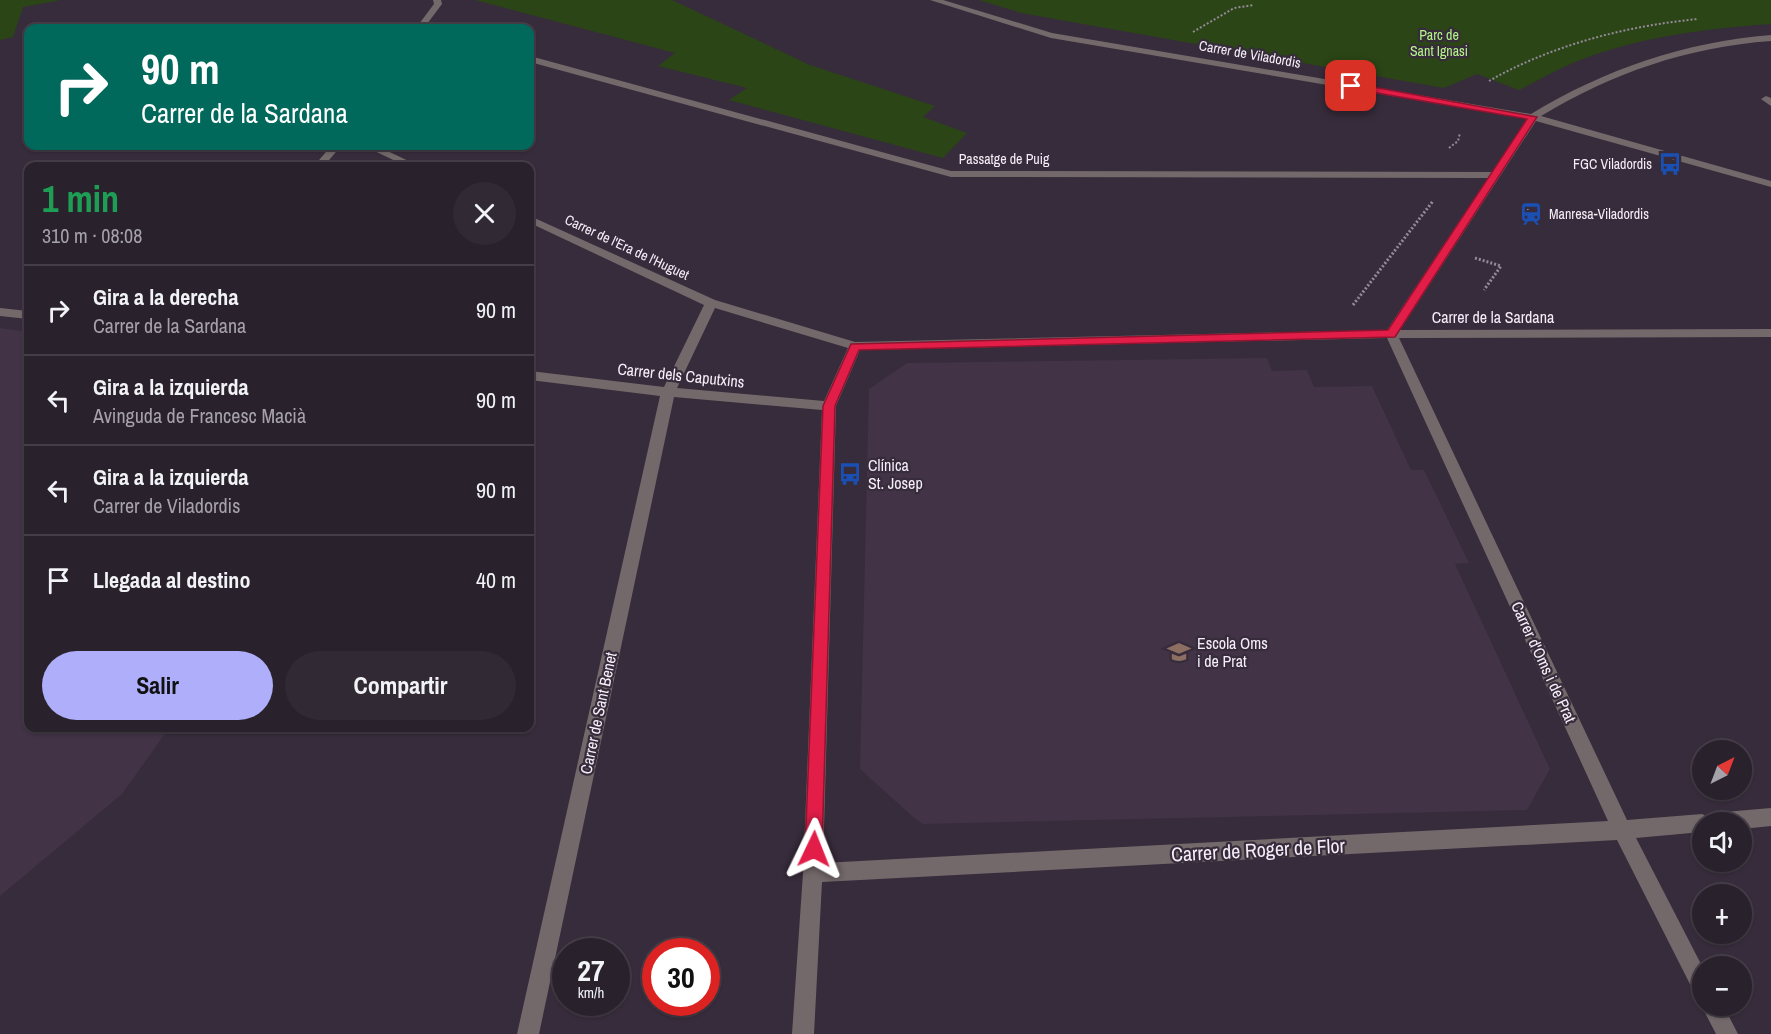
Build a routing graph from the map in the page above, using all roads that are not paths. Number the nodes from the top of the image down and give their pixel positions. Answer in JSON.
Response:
{"nodes":[{"id":1,"x":437,"y":0,"type":"edge"},
{"id":2,"x":934,"y":0,"type":"edge"},
{"id":3,"x":423,"y":24,"type":"edge"},
{"id":4,"x":1771,"y":38,"type":"edge"},
{"id":5,"x":534,"y":60,"type":"edge"},
{"id":6,"x":1533,"y":117,"type":"junction"},
{"id":7,"x":333,"y":150,"type":"edge"},
{"id":8,"x":378,"y":150,"type":"edge"},
{"id":9,"x":322,"y":162,"type":"edge"},
{"id":10,"x":405,"y":162,"type":"edge"},
{"id":11,"x":1494,"y":175,"type":"junction"},
{"id":12,"x":1771,"y":184,"type":"edge"},
{"id":13,"x":534,"y":221,"type":"edge"},
{"id":14,"x":711,"y":303,"type":"junction"},
{"id":15,"x":0,"y":312,"type":"edge"},
{"id":16,"x":24,"y":315,"type":"edge"},
{"id":17,"x":1771,"y":333,"type":"edge"},
{"id":18,"x":1391,"y":334,"type":"junction"},
{"id":19,"x":855,"y":346,"type":"junction"},
{"id":20,"x":534,"y":375,"type":"edge"},
{"id":21,"x":668,"y":392,"type":"junction"},
{"id":22,"x":829,"y":406,"type":"junction"},
{"id":23,"x":1771,"y":817,"type":"edge"},
{"id":24,"x":1752,"y":819,"type":"edge"},
{"id":25,"x":1692,"y":824,"type":"edge"},
{"id":26,"x":1622,"y":830,"type":"junction"},
{"id":27,"x":813,"y":873,"type":"junction"},
{"id":28,"x":1692,"y":967,"type":"edge"},
{"id":29,"x":1718,"y":1016,"type":"edge"},
{"id":30,"x":528,"y":1034,"type":"edge"},
{"id":31,"x":803,"y":1034,"type":"edge"},
{"id":32,"x":1727,"y":1034,"type":"edge"}],
"edges":[{"from":1,"to":3,"type":"street"},
{"from":2,"to":6,"type":"street","name":"Carrer de Viladordis"},
{"from":4,"to":6,"type":"street"},
{"from":5,"to":11,"type":"street","name":"Passatge de Puig"},
{"from":6,"to":11,"type":"street"},
{"from":6,"to":12,"type":"street","name":"Carrer de Viladordis"},
{"from":7,"to":9,"type":"street"},
{"from":8,"to":10,"type":"street"},
{"from":11,"to":18,"type":"street"},
{"from":13,"to":14,"type":"street","name":"Carrer de l'Era de l'Huguet"},
{"from":14,"to":19,"type":"street","name":"Carrer de l'Era de l'Huguet"},
{"from":14,"to":21,"type":"street"},
{"from":15,"to":16,"type":"street"},
{"from":17,"to":18,"type":"street","name":"Carrer de la Sardana"},
{"from":18,"to":19,"type":"street","name":"Carrer de la Sardana"},
{"from":18,"to":26,"type":"street","name":"Carrer d'Oms i de Prat"},
{"from":19,"to":22,"type":"street"},
{"from":20,"to":21,"type":"street","name":"Carrer dels Caputxins"},
{"from":21,"to":22,"type":"street","name":"Carrer dels Caputxins"},
{"from":21,"to":30,"type":"street","name":"Carrer de Sant Benet"},
{"from":22,"to":27,"type":"street"},
{"from":23,"to":24,"type":"street"},
{"from":25,"to":26,"type":"street","name":"Carrer de Roger de Flor"},
{"from":26,"to":27,"type":"street","name":"Carrer de Roger de Flor"},
{"from":26,"to":28,"type":"street","name":"Carrer d'Oms i de Prat"},
{"from":27,"to":31,"type":"street"},
{"from":29,"to":32,"type":"street"}]}
